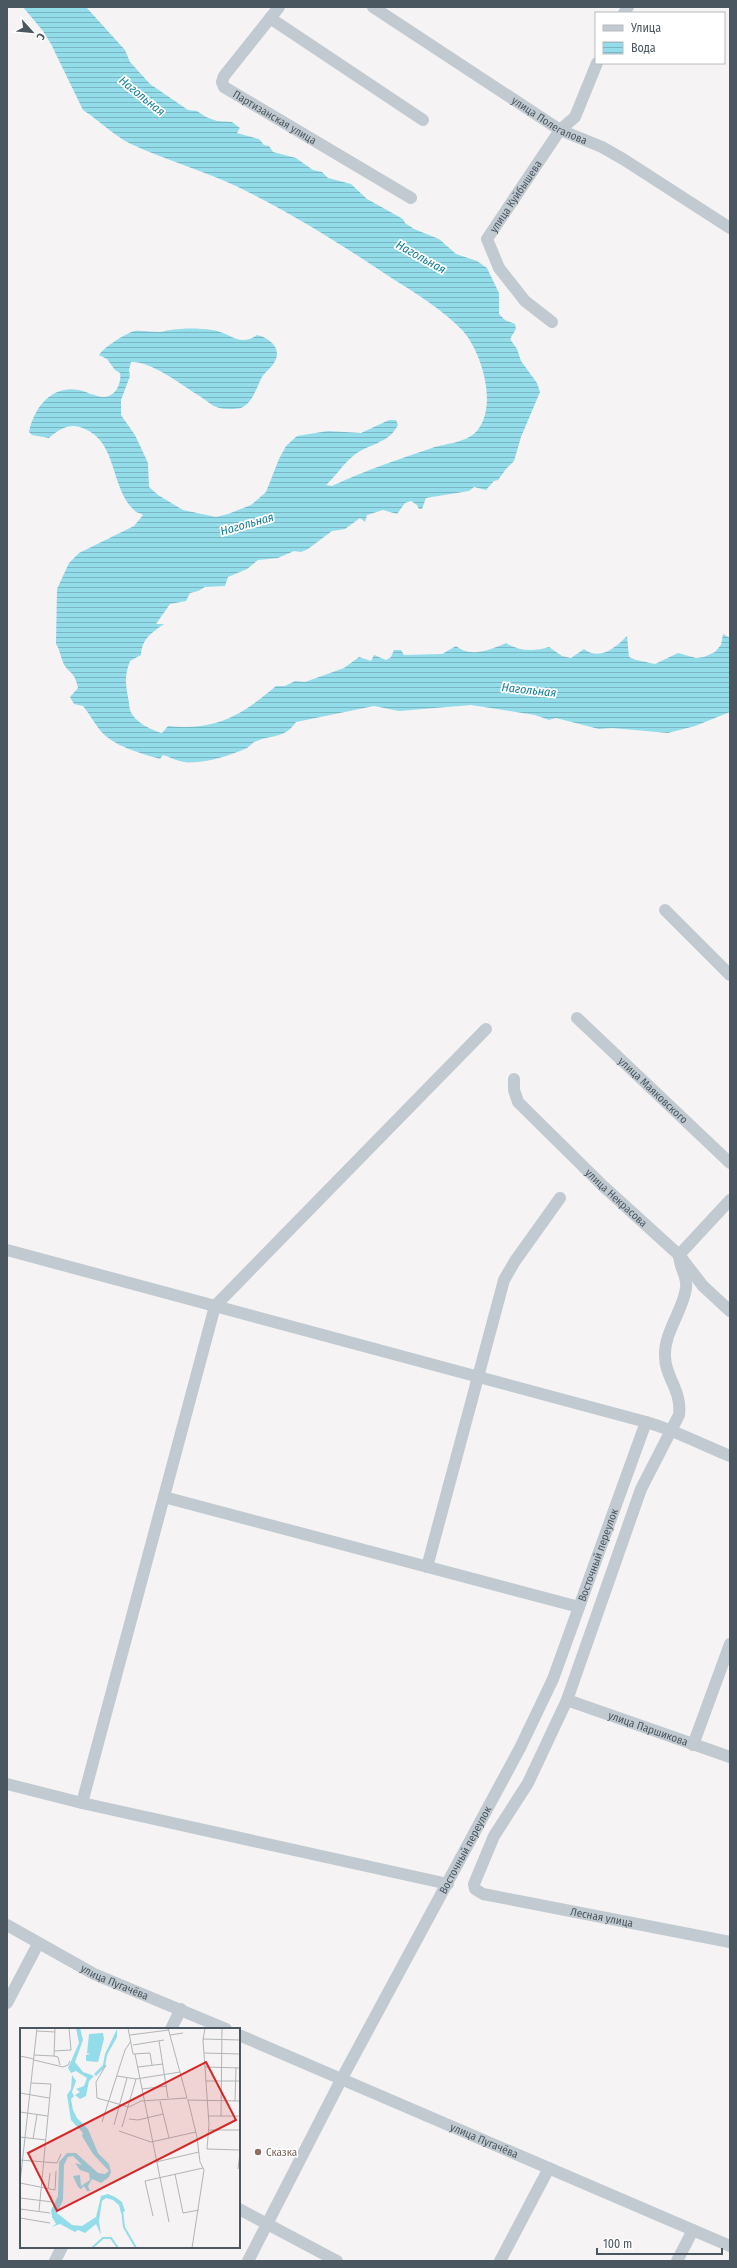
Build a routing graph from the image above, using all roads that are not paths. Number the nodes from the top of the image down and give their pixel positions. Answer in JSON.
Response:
{"nodes":[{"id":1,"x":279,"y":7,"type":"edge"},
{"id":2,"x":372,"y":7,"type":"edge"},
{"id":3,"x":270,"y":18,"type":"junction"},
{"id":4,"x":597,"y":64,"type":"edge"},
{"id":5,"x":423,"y":120,"type":"dead end"},
{"id":6,"x":560,"y":130,"type":"junction"},
{"id":7,"x":411,"y":198,"type":"dead end"},
{"id":8,"x":730,"y":228,"type":"edge"},
{"id":9,"x":552,"y":322,"type":"dead end"},
{"id":10,"x":665,"y":910,"type":"dead end"},
{"id":11,"x":730,"y":975,"type":"edge"},
{"id":12,"x":577,"y":1018,"type":"dead end"},
{"id":13,"x":486,"y":1029,"type":"dead end"},
{"id":14,"x":514,"y":1079,"type":"dead end"},
{"id":15,"x":730,"y":1163,"type":"edge"},
{"id":16,"x":560,"y":1198,"type":"dead end"},
{"id":17,"x":730,"y":1200,"type":"edge"},
{"id":18,"x":7,"y":1250,"type":"edge"},
{"id":19,"x":679,"y":1255,"type":"junction"},
{"id":20,"x":215,"y":1306,"type":"junction"},
{"id":21,"x":730,"y":1312,"type":"edge"},
{"id":22,"x":478,"y":1377,"type":"junction"},
{"id":23,"x":646,"y":1422,"type":"junction"},
{"id":24,"x":673,"y":1430,"type":"junction"},
{"id":25,"x":730,"y":1456,"type":"edge"},
{"id":26,"x":164,"y":1498,"type":"junction"},
{"id":27,"x":427,"y":1567,"type":"junction"},
{"id":28,"x":579,"y":1607,"type":"junction"},
{"id":29,"x":730,"y":1644,"type":"edge"},
{"id":30,"x":567,"y":1700,"type":"junction"},
{"id":31,"x":693,"y":1745,"type":"junction"},
{"id":32,"x":730,"y":1757,"type":"edge"},
{"id":33,"x":7,"y":1784,"type":"edge"},
{"id":34,"x":82,"y":1803,"type":"junction"},
{"id":35,"x":448,"y":1884,"type":"junction"},
{"id":36,"x":475,"y":1889,"type":"joint"},
{"id":37,"x":7,"y":1925,"type":"edge"},
{"id":38,"x":730,"y":1942,"type":"edge"},
{"id":39,"x":38,"y":1944,"type":"junction"},
{"id":40,"x":7,"y":2003,"type":"edge"},
{"id":41,"x":181,"y":2009,"type":"junction"},
{"id":42,"x":172,"y":2028,"type":"edge"},
{"id":43,"x":224,"y":2028,"type":"edge"},
{"id":44,"x":240,"y":2035,"type":"edge"},
{"id":45,"x":341,"y":2080,"type":"junction"},
{"id":46,"x":549,"y":2168,"type":"junction"},
{"id":47,"x":240,"y":2210,"type":"edge"},
{"id":48,"x":267,"y":2224,"type":"junction"},
{"id":49,"x":693,"y":2230,"type":"junction"},
{"id":50,"x":730,"y":2246,"type":"edge"},
{"id":51,"x":62,"y":2248,"type":"edge"},
{"id":52,"x":55,"y":2261,"type":"edge"},
{"id":53,"x":248,"y":2261,"type":"edge"},
{"id":54,"x":337,"y":2261,"type":"edge"},
{"id":55,"x":500,"y":2261,"type":"edge"},
{"id":56,"x":677,"y":2261,"type":"edge"}],
"edges":[{"from":1,"to":3,"type":"street","name":"Партизанская улица"},
{"from":2,"to":6,"type":"street","name":"улица Полегалова"},
{"from":3,"to":5,"type":"street"},
{"from":3,"to":7,"type":"street","name":"Партизанская улица"},
{"from":4,"to":6,"type":"street","name":"улица Куйбышева"},
{"from":6,"to":8,"type":"street","name":"улица Полегалова"},
{"from":6,"to":9,"type":"street","name":"улица Куйбышева"},
{"from":10,"to":11,"type":"street"},
{"from":12,"to":15,"type":"street","name":"улица Маяковского"},
{"from":13,"to":20,"type":"street"},
{"from":14,"to":19,"type":"street","name":"улица Некрасова"},
{"from":16,"to":22,"type":"street"},
{"from":17,"to":19,"type":"street"},
{"from":18,"to":20,"type":"street"},
{"from":19,"to":21,"type":"street","name":"улица Некрасова"},
{"from":19,"to":24,"type":"street","name":"Восточный переулок"},
{"from":20,"to":22,"type":"street"},
{"from":20,"to":26,"type":"street"},
{"from":22,"to":23,"type":"street"},
{"from":22,"to":27,"type":"street"},
{"from":23,"to":24,"type":"street"},
{"from":23,"to":28,"type":"street","name":"Восточный переулок"},
{"from":24,"to":25,"type":"street"},
{"from":24,"to":30,"type":"street","name":"Восточный переулок"},
{"from":26,"to":27,"type":"street"},
{"from":26,"to":34,"type":"street"},
{"from":27,"to":28,"type":"street"},
{"from":28,"to":35,"type":"street","name":"Восточный переулок"},
{"from":29,"to":31,"type":"street"},
{"from":30,"to":31,"type":"street","name":"улица Паршикова"},
{"from":30,"to":36,"type":"street","name":"Восточный переулок"},
{"from":31,"to":32,"type":"street","name":"улица Паршикова"},
{"from":33,"to":34,"type":"street"},
{"from":34,"to":35,"type":"street"},
{"from":35,"to":45,"type":"street","name":"Восточный переулок"},
{"from":36,"to":38,"type":"street","name":"Лесная улица"},
{"from":37,"to":39,"type":"street","name":"улица Пугачёва"},
{"from":39,"to":40,"type":"street"},
{"from":39,"to":41,"type":"street","name":"улица Пугачёва"},
{"from":41,"to":42,"type":"street"},
{"from":41,"to":43,"type":"street","name":"улица Пугачёва"},
{"from":44,"to":45,"type":"street","name":"улица Пугачёва"},
{"from":45,"to":46,"type":"street","name":"улица Пугачёва"},
{"from":45,"to":48,"type":"street","name":"Восточный переулок"},
{"from":46,"to":49,"type":"street","name":"улица Пугачёва"},
{"from":46,"to":55,"type":"street"},
{"from":47,"to":48,"type":"street"},
{"from":48,"to":53,"type":"street","name":"Восточный переулок"},
{"from":48,"to":54,"type":"street"},
{"from":49,"to":50,"type":"street","name":"улица Пугачёва"},
{"from":49,"to":56,"type":"street"},
{"from":51,"to":52,"type":"street"}]}
